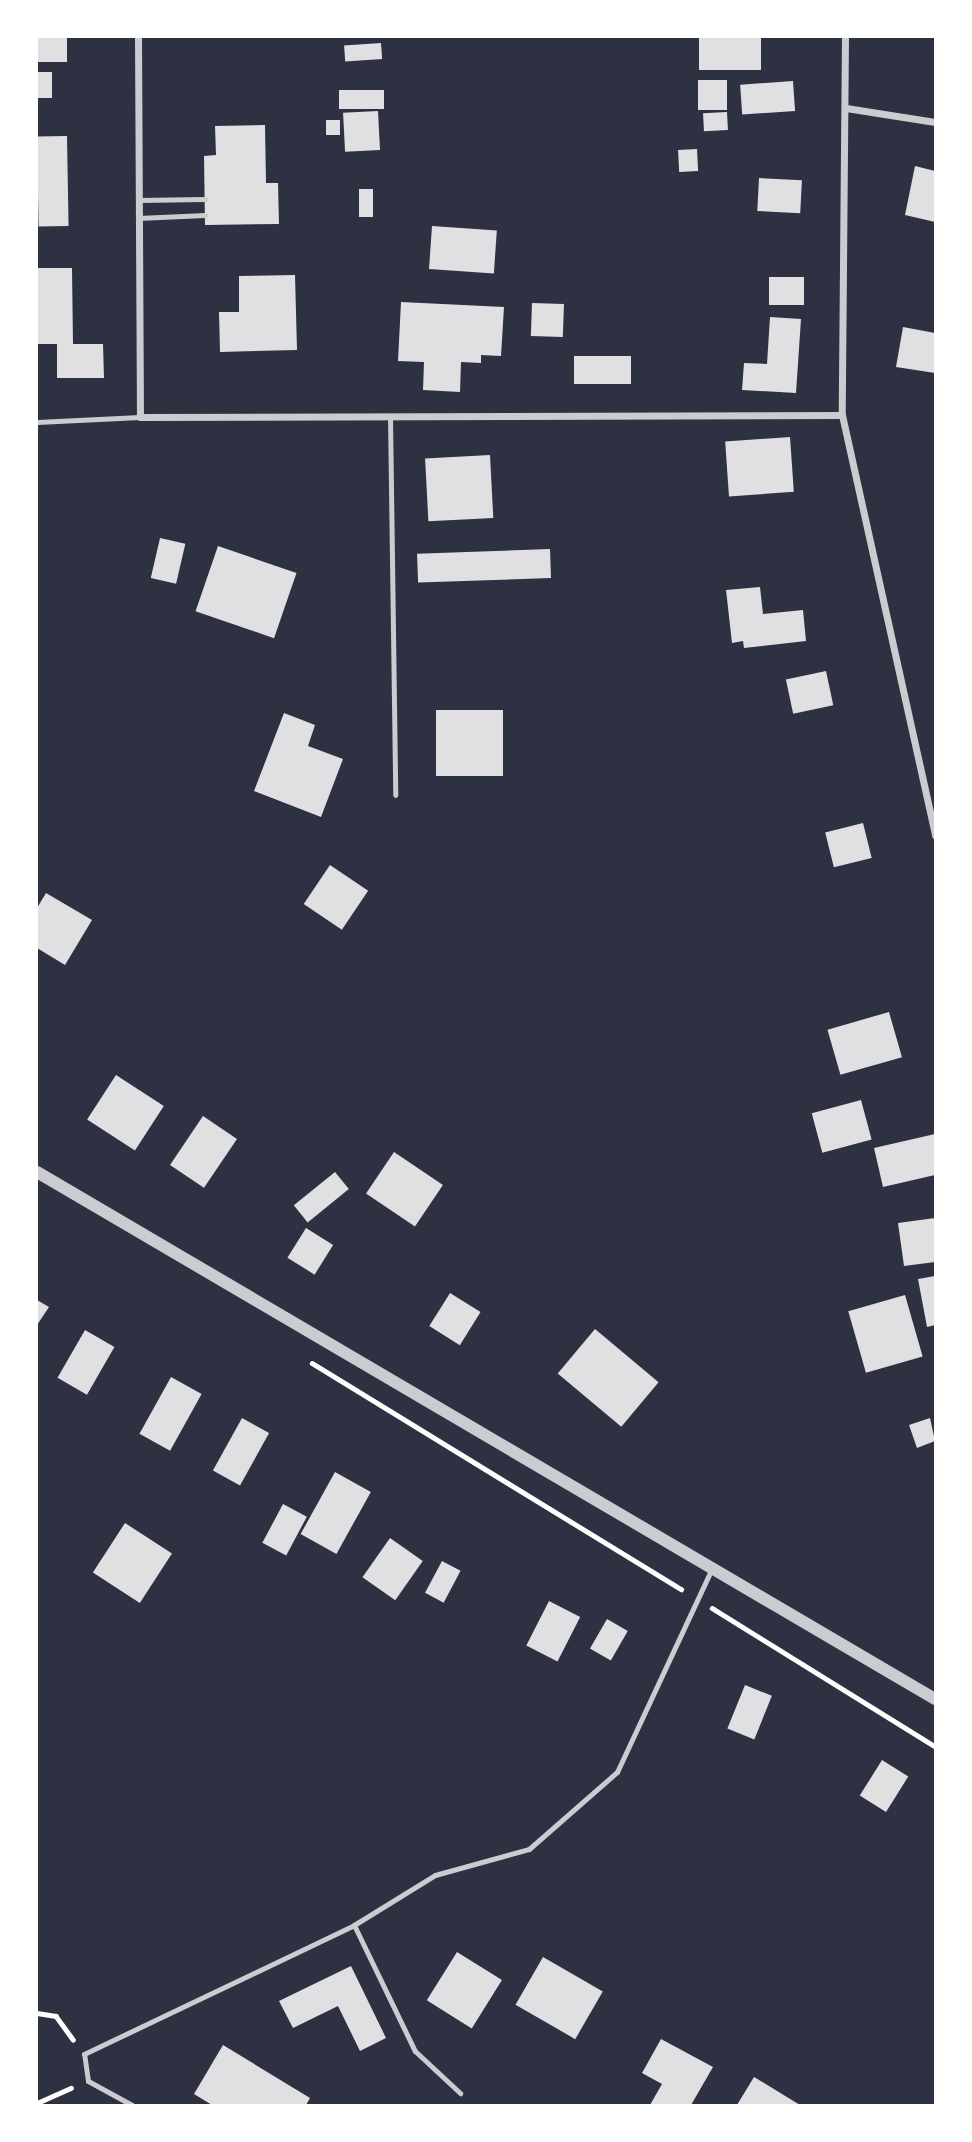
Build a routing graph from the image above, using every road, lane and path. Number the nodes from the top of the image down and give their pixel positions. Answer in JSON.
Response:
{"nodes":[{"id":1,"x":138,"y":37,"type":"edge"},
{"id":2,"x":845,"y":37,"type":"edge"},
{"id":3,"x":846,"y":108,"type":"junction"},
{"id":4,"x":935,"y":122,"type":"edge"},
{"id":5,"x":205,"y":199,"type":"dead end"},
{"id":6,"x":138,"y":200,"type":"junction"},
{"id":7,"x":205,"y":215,"type":"dead end"},
{"id":8,"x":138,"y":218,"type":"junction"},
{"id":9,"x":842,"y":415,"type":"junction"},
{"id":10,"x":390,"y":416,"type":"junction"},
{"id":11,"x":139,"y":417,"type":"junction"},
{"id":12,"x":37,"y":422,"type":"edge"},
{"id":13,"x":395,"y":794,"type":"dead end"},
{"id":14,"x":935,"y":836,"type":"edge"},
{"id":15,"x":37,"y":1172,"type":"edge"},
{"id":16,"x":310,"y":1361,"type":"dead end"},
{"id":17,"x":711,"y":1570,"type":"junction"},
{"id":18,"x":697,"y":1599,"type":"junction"},
{"id":19,"x":935,"y":1699,"type":"edge"},
{"id":20,"x":935,"y":1746,"type":"edge"},
{"id":21,"x":354,"y":1925,"type":"junction"},
{"id":22,"x":37,"y":2013,"type":"edge"},
{"id":23,"x":84,"y":2054,"type":"junction"},
{"id":24,"x":88,"y":2081,"type":"junction"},
{"id":25,"x":460,"y":2093,"type":"dead end"},
{"id":26,"x":37,"y":2103,"type":"edge"},
{"id":27,"x":132,"y":2105,"type":"edge"}],
"edges":[{"from":1,"to":6,"type":"street"},
{"from":2,"to":3,"type":"street"},
{"from":3,"to":4,"type":"street"},
{"from":3,"to":9,"type":"street"},
{"from":5,"to":6,"type":"lane"},
{"from":6,"to":8,"type":"street"},
{"from":7,"to":8,"type":"lane"},
{"from":8,"to":11,"type":"street"},
{"from":9,"to":10,"type":"street"},
{"from":9,"to":14,"type":"street"},
{"from":10,"to":11,"type":"street"},
{"from":10,"to":13,"type":"lane"},
{"from":11,"to":12,"type":"lane"},
{"from":15,"to":17,"type":"street"},
{"from":16,"to":18,"type":"path"},
{"from":17,"to":18,"type":"lane"},
{"from":17,"to":19,"type":"street"},
{"from":18,"to":20,"type":"path"},
{"from":18,"to":21,"type":"lane"},
{"from":21,"to":23,"type":"lane"},
{"from":21,"to":25,"type":"lane"},
{"from":22,"to":23,"type":"path"},
{"from":23,"to":24,"type":"lane"},
{"from":24,"to":26,"type":"path"},
{"from":24,"to":27,"type":"lane"}]}
